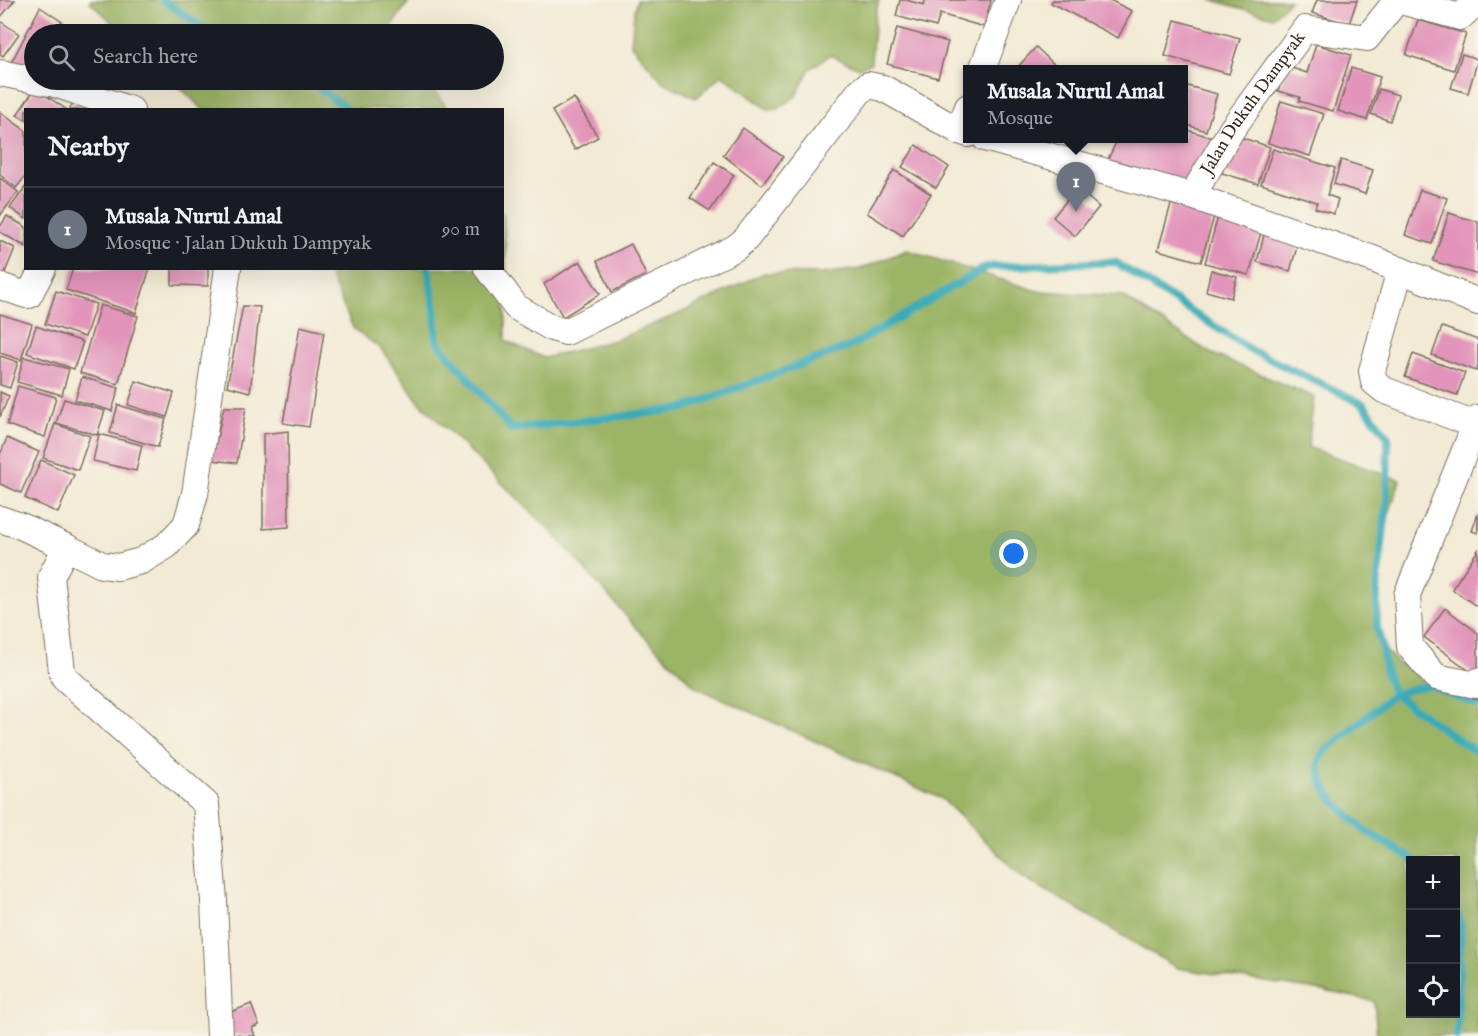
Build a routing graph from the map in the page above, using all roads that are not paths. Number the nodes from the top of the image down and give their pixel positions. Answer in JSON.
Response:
{"nodes":[{"id":1,"x":1008,"y":0,"type":"edge"},
{"id":2,"x":1478,"y":1,"type":"edge"},
{"id":3,"x":984,"y":65,"type":"edge"},
{"id":4,"x":0,"y":73,"type":"edge"},
{"id":5,"x":24,"y":78,"type":"edge"},
{"id":6,"x":73,"y":90,"type":"edge"},
{"id":7,"x":125,"y":108,"type":"edge"},
{"id":8,"x":963,"y":133,"type":"edge"},
{"id":9,"x":1003,"y":143,"type":"edge"},
{"id":10,"x":1192,"y":196,"type":"junction"},
{"id":11,"x":42,"y":270,"type":"edge"},
{"id":12,"x":228,"y":270,"type":"edge"},
{"id":13,"x":488,"y":270,"type":"edge"},
{"id":14,"x":1400,"y":270,"type":"junction"},
{"id":15,"x":0,"y":286,"type":"edge"},
{"id":16,"x":1478,"y":302,"type":"edge"},
{"id":17,"x":1477,"y":422,"type":"edge"},
{"id":18,"x":0,"y":519,"type":"edge"},
{"id":19,"x":66,"y":547,"type":"junction"},
{"id":20,"x":1478,"y":681,"type":"edge"},
{"id":21,"x":220,"y":1036,"type":"edge"}],
"edges":[{"from":1,"to":3,"type":"street"},
{"from":2,"to":10,"type":"street","name":"Jalan Dukuh Dampyak"},
{"from":4,"to":5,"type":"street"},
{"from":6,"to":7,"type":"street"},
{"from":8,"to":13,"type":"street"},
{"from":9,"to":10,"type":"street"},
{"from":10,"to":14,"type":"street"},
{"from":11,"to":15,"type":"street"},
{"from":12,"to":19,"type":"street"},
{"from":14,"to":16,"type":"street"},
{"from":14,"to":17,"type":"street"},
{"from":17,"to":20,"type":"street"},
{"from":18,"to":19,"type":"street"},
{"from":19,"to":21,"type":"street"}]}
